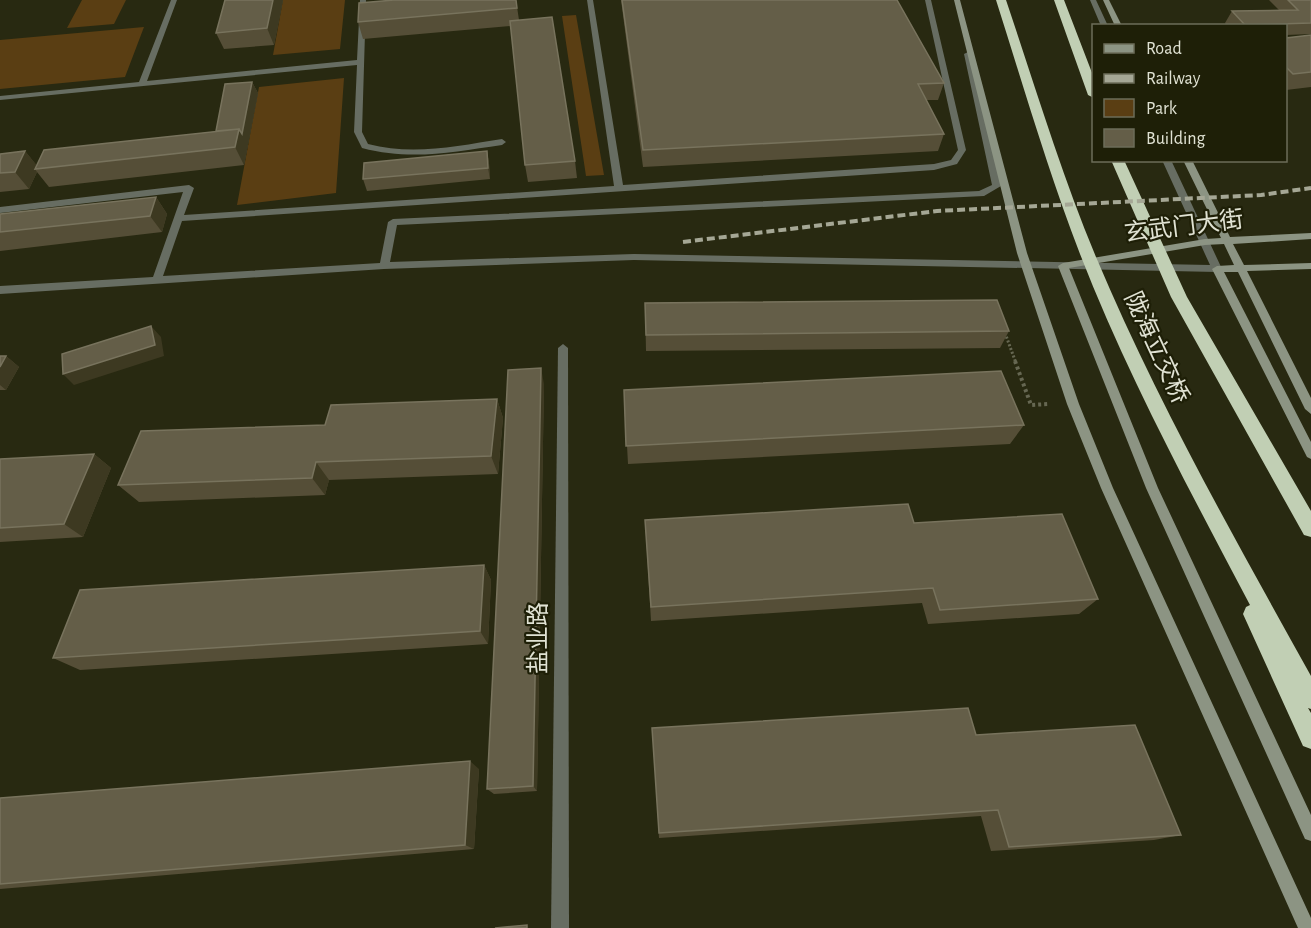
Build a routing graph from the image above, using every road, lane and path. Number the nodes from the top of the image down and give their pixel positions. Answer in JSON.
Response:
{"nodes":[{"id":1,"x":174,"y":0,"type":"edge"},
{"id":2,"x":363,"y":0,"type":"edge"},
{"id":3,"x":590,"y":0,"type":"edge"},
{"id":4,"x":928,"y":0,"type":"edge"},
{"id":5,"x":957,"y":0,"type":"edge"},
{"id":6,"x":1093,"y":0,"type":"edge"},
{"id":7,"x":1107,"y":0,"type":"edge"},
{"id":8,"x":1060,"y":1,"type":"edge"},
{"id":9,"x":1001,"y":5,"type":"edge"},
{"id":10,"x":1104,"y":24,"type":"edge"},
{"id":11,"x":1118,"y":24,"type":"edge"},
{"id":12,"x":361,"y":62,"type":"junction"},
{"id":13,"x":142,"y":84,"type":"junction"},
{"id":14,"x":1092,"y":89,"type":"edge"},
{"id":15,"x":0,"y":98,"type":"edge"},
{"id":16,"x":502,"y":142,"type":"dead end"},
{"id":17,"x":1118,"y":162,"type":"edge"},
{"id":18,"x":1167,"y":162,"type":"edge"},
{"id":19,"x":1188,"y":162,"type":"edge"},
{"id":20,"x":619,"y":188,"type":"junction"},
{"id":21,"x":0,"y":210,"type":"edge"},
{"id":22,"x":178,"y":218,"type":"junction"},
{"id":23,"x":1311,"y":236,"type":"edge"},
{"id":24,"x":1205,"y":242,"type":"junction"},
{"id":25,"x":384,"y":266,"type":"junction"},
{"id":26,"x":1063,"y":266,"type":"junction"},
{"id":27,"x":1311,"y":266,"type":"edge"},
{"id":28,"x":1217,"y":269,"type":"junction"},
{"id":29,"x":157,"y":279,"type":"junction"},
{"id":30,"x":0,"y":290,"type":"edge"},
{"id":31,"x":1002,"y":323,"type":"edge"},
{"id":32,"x":563,"y":348,"type":"dead end"},
{"id":33,"x":1031,"y":405,"type":"dead end"},
{"id":34,"x":1311,"y":409,"type":"edge"},
{"id":35,"x":1169,"y":433,"type":"junction"},
{"id":36,"x":1311,"y":454,"type":"edge"},
{"id":37,"x":1311,"y":528,"type":"edge"},
{"id":38,"x":1311,"y":698,"type":"edge"},
{"id":39,"x":1311,"y":738,"type":"edge"},
{"id":40,"x":1311,"y":833,"type":"edge"},
{"id":41,"x":560,"y":928,"type":"edge"},
{"id":42,"x":1307,"y":928,"type":"edge"}],
"edges":[{"from":1,"to":13,"type":"street"},
{"from":2,"to":12,"type":"street"},
{"from":3,"to":20,"type":"street"},
{"from":4,"to":20,"type":"street"},
{"from":5,"to":25,"type":"street"},
{"from":5,"to":42,"type":"main road"},
{"from":6,"to":10,"type":"street"},
{"from":7,"to":11,"type":"main road"},
{"from":8,"to":14,"type":"highway"},
{"from":9,"to":35,"type":"highway","name":"陇海立交桥"},
{"from":12,"to":13,"type":"street"},
{"from":12,"to":16,"type":"street"},
{"from":13,"to":15,"type":"street"},
{"from":17,"to":37,"type":"highway","name":"陇海立交桥"},
{"from":18,"to":24,"type":"street"},
{"from":19,"to":34,"type":"main road"},
{"from":20,"to":22,"type":"street"},
{"from":21,"to":22,"type":"street"},
{"from":22,"to":29,"type":"street"},
{"from":23,"to":24,"type":"main road","name":"玄武门大街"},
{"from":24,"to":26,"type":"main road","name":"玄武门大街"},
{"from":24,"to":28,"type":"street"},
{"from":25,"to":26,"type":"street"},
{"from":25,"to":29,"type":"street"},
{"from":26,"to":28,"type":"street"},
{"from":26,"to":40,"type":"main road"},
{"from":27,"to":28,"type":"main road","name":"玄武门大街"},
{"from":28,"to":36,"type":"main road"},
{"from":29,"to":30,"type":"street"},
{"from":31,"to":33,"type":"path"},
{"from":32,"to":41,"type":"street","name":"盐业路"},
{"from":35,"to":38,"type":"highway","name":"陇海立交桥"},
{"from":35,"to":39,"type":"highway"}]}
